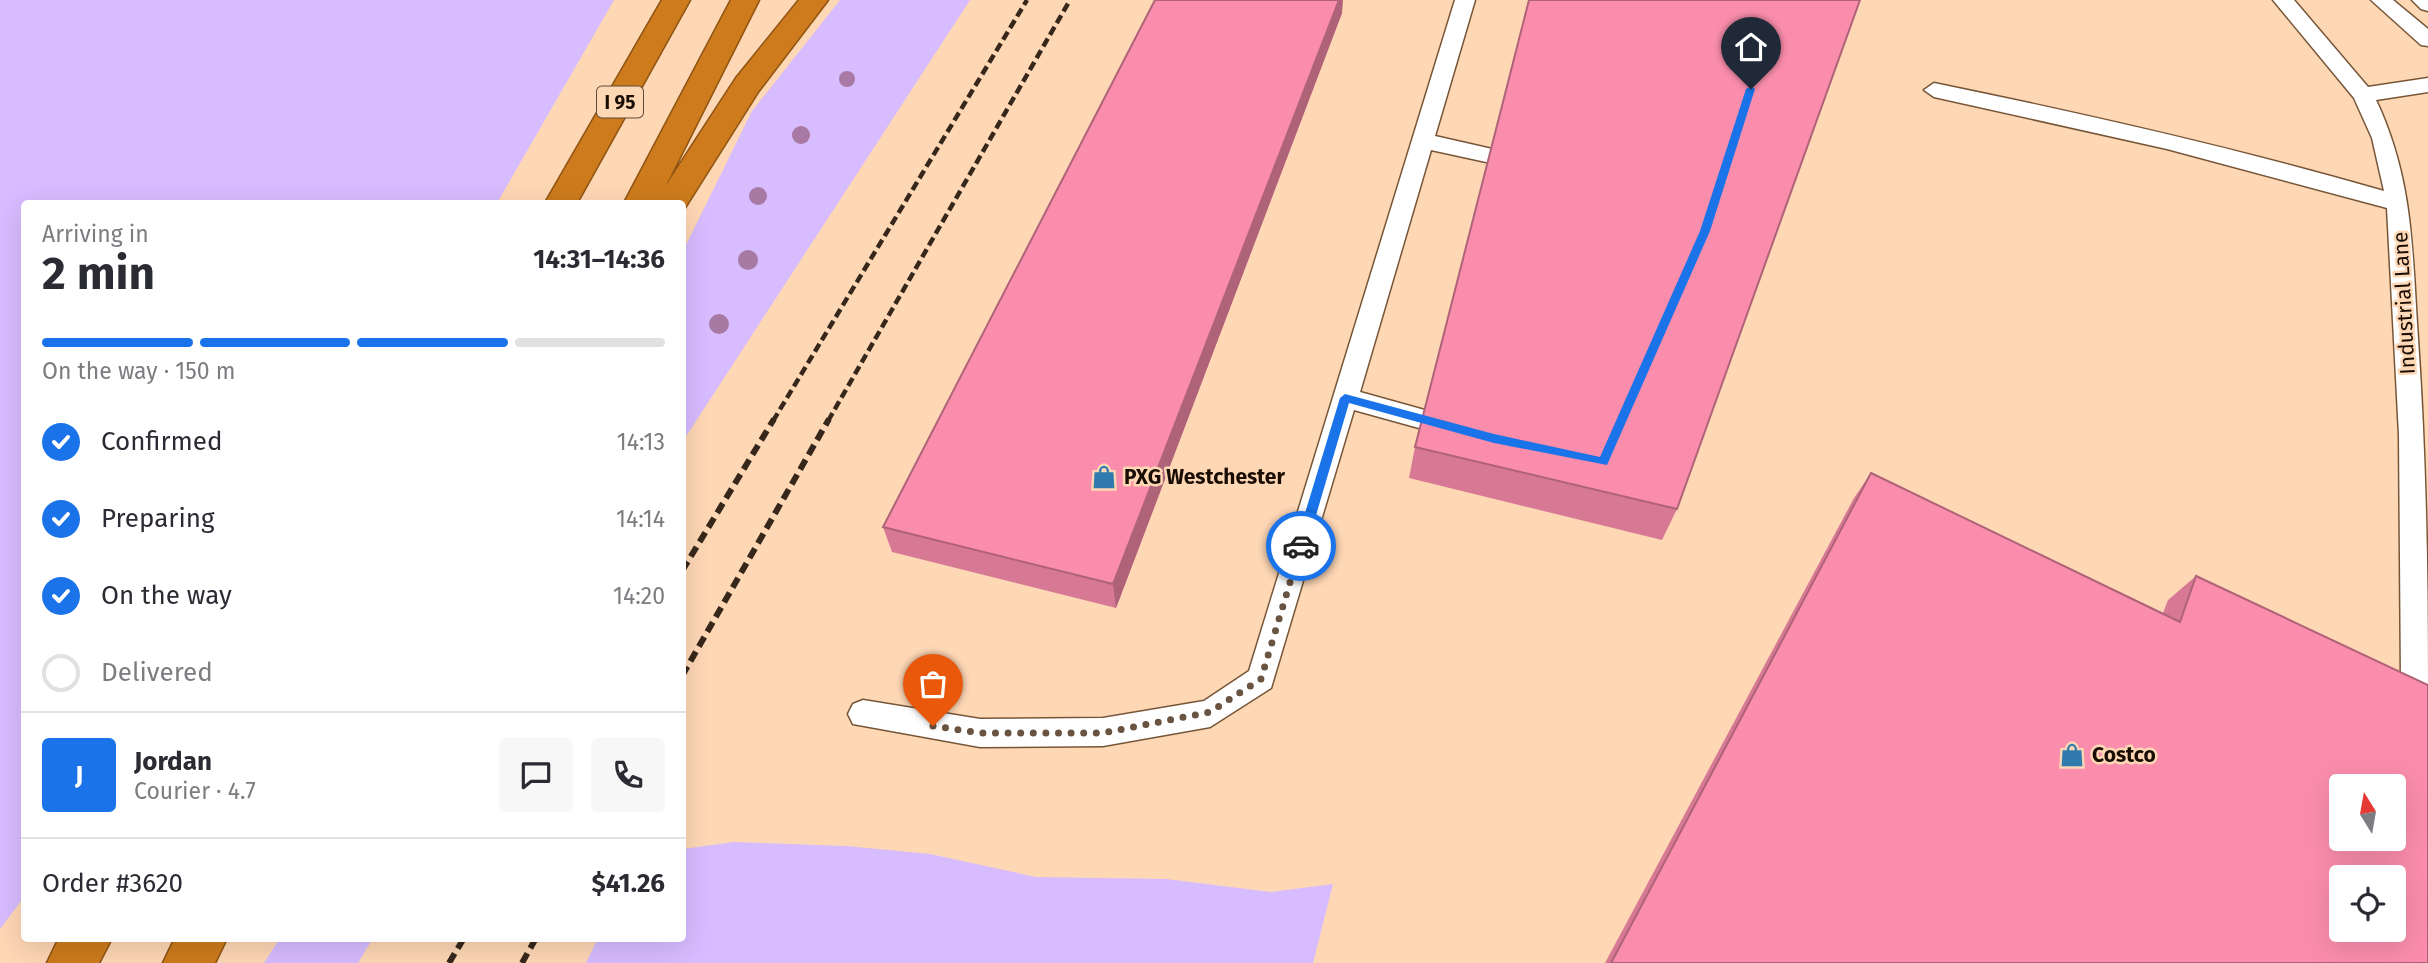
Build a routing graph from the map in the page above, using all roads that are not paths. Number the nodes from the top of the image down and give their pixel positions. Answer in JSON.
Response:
{"nodes":[{"id":1,"x":676,"y":0,"type":"edge"},
{"id":2,"x":745,"y":0,"type":"edge"},
{"id":3,"x":814,"y":0,"type":"edge"},
{"id":4,"x":1465,"y":0,"type":"edge"},
{"id":5,"x":2283,"y":0,"type":"edge"},
{"id":6,"x":2381,"y":0,"type":"edge"},
{"id":7,"x":2405,"y":0,"type":"edge"},
{"id":8,"x":2422,"y":0,"type":"edge"},
{"id":9,"x":2428,"y":5,"type":"edge"},
{"id":10,"x":2428,"y":20,"type":"edge"},
{"id":11,"x":2428,"y":40,"type":"edge"},
{"id":12,"x":2428,"y":85,"type":"edge"},
{"id":13,"x":1934,"y":90,"type":"dead end"},
{"id":14,"x":2363,"y":95,"type":"junction"},
{"id":15,"x":1534,"y":138,"type":"edge"},
{"id":16,"x":1422,"y":141,"type":"junction"},
{"id":17,"x":1528,"y":164,"type":"junction"},
{"id":18,"x":1522,"y":191,"type":"edge"},
{"id":19,"x":563,"y":200,"type":"edge"},
{"id":20,"x":642,"y":200,"type":"edge"},
{"id":21,"x":673,"y":200,"type":"edge"},
{"id":22,"x":2398,"y":203,"type":"junction"},
{"id":23,"x":1345,"y":398,"type":"junction"},
{"id":24,"x":1482,"y":436,"type":"edge"},
{"id":25,"x":2415,"y":682,"type":"edge"},
{"id":26,"x":863,"y":714,"type":"dead end"},
{"id":27,"x":85,"y":942,"type":"edge"},
{"id":28,"x":200,"y":942,"type":"edge"},
{"id":29,"x":71,"y":963,"type":"edge"},
{"id":30,"x":187,"y":963,"type":"edge"}],
"edges":[{"from":1,"to":19,"type":"highway","number":"I 95"},
{"from":2,"to":20,"type":"highway"},
{"from":3,"to":21,"type":"highway"},
{"from":4,"to":16,"type":"lane"},
{"from":5,"to":14,"type":"lane","name":"Industrial Lane"},
{"from":6,"to":11,"type":"lane"},
{"from":7,"to":10,"type":"lane"},
{"from":8,"to":9,"type":"lane"},
{"from":12,"to":14,"type":"lane"},
{"from":13,"to":22,"type":"lane"},
{"from":14,"to":22,"type":"lane","name":"Industrial Lane"},
{"from":15,"to":17,"type":"lane"},
{"from":16,"to":17,"type":"lane"},
{"from":16,"to":23,"type":"lane"},
{"from":17,"to":18,"type":"lane"},
{"from":22,"to":25,"type":"lane","name":"Industrial Lane"},
{"from":23,"to":24,"type":"lane"},
{"from":23,"to":26,"type":"lane"},
{"from":27,"to":29,"type":"highway"},
{"from":28,"to":30,"type":"highway"}]}
